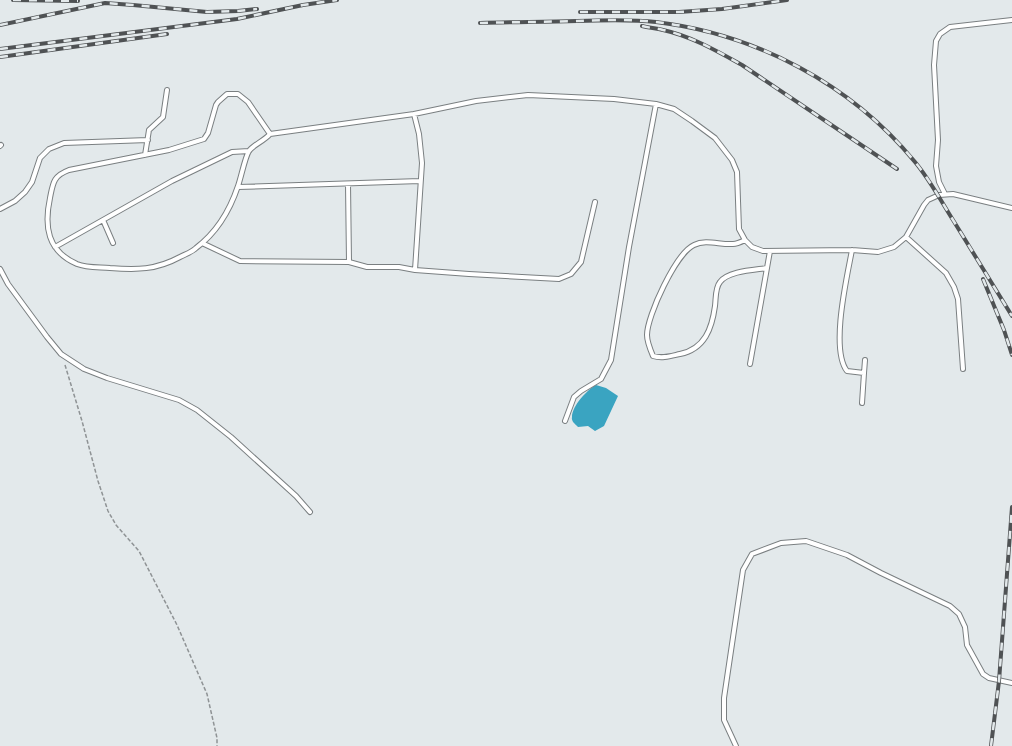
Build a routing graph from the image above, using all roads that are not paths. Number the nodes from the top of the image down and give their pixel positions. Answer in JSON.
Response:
{"nodes":[{"id":1,"x":1012,"y":20,"type":"edge"},
{"id":2,"x":167,"y":90,"type":"dead end"},
{"id":3,"x":656,"y":104,"type":"junction"},
{"id":4,"x":414,"y":114,"type":"junction"},
{"id":5,"x":270,"y":134,"type":"junction"},
{"id":6,"x":148,"y":140,"type":"junction"},
{"id":7,"x":249,"y":151,"type":"junction"},
{"id":8,"x":145,"y":155,"type":"junction"},
{"id":9,"x":420,"y":181,"type":"junction"},
{"id":10,"x":348,"y":184,"type":"junction"},
{"id":11,"x":238,"y":187,"type":"junction"},
{"id":12,"x":945,"y":194,"type":"junction"},
{"id":13,"x":595,"y":202,"type":"dead end"},
{"id":14,"x":1012,"y":208,"type":"edge"},
{"id":15,"x":0,"y":209,"type":"edge"},
{"id":16,"x":103,"y":220,"type":"junction"},
{"id":17,"x":906,"y":237,"type":"junction"},
{"id":18,"x":745,"y":240,"type":"junction"},
{"id":19,"x":113,"y":243,"type":"dead end"},
{"id":20,"x":202,"y":243,"type":"junction"},
{"id":21,"x":55,"y":247,"type":"junction"},
{"id":22,"x":852,"y":250,"type":"junction"},
{"id":23,"x":770,"y":251,"type":"junction"},
{"id":24,"x":349,"y":262,"type":"junction"},
{"id":25,"x":767,"y":268,"type":"junction"},
{"id":26,"x":0,"y":269,"type":"edge"},
{"id":27,"x":415,"y":270,"type":"junction"},
{"id":28,"x":865,"y":360,"type":"dead end"},
{"id":29,"x":750,"y":364,"type":"dead end"},
{"id":30,"x":963,"y":369,"type":"dead end"},
{"id":31,"x":864,"y":374,"type":"junction"},
{"id":32,"x":862,"y":403,"type":"dead end"},
{"id":33,"x":565,"y":421,"type":"dead end"},
{"id":34,"x":310,"y":512,"type":"dead end"},
{"id":35,"x":1012,"y":684,"type":"edge"},
{"id":36,"x":736,"y":746,"type":"edge"}],
"edges":[{"from":1,"to":12,"type":"lane"},
{"from":2,"to":6,"type":"lane"},
{"from":3,"to":4,"type":"lane"},
{"from":3,"to":18,"type":"lane"},
{"from":3,"to":33,"type":"lane"},
{"from":4,"to":5,"type":"lane"},
{"from":4,"to":9,"type":"lane"},
{"from":5,"to":7,"type":"lane"},
{"from":5,"to":8,"type":"lane"},
{"from":6,"to":8,"type":"lane"},
{"from":6,"to":15,"type":"lane"},
{"from":7,"to":11,"type":"lane"},
{"from":7,"to":16,"type":"lane"},
{"from":8,"to":21,"type":"lane"},
{"from":9,"to":10,"type":"lane"},
{"from":9,"to":27,"type":"lane"},
{"from":10,"to":11,"type":"lane"},
{"from":10,"to":24,"type":"lane"},
{"from":11,"to":20,"type":"lane"},
{"from":12,"to":14,"type":"lane"},
{"from":12,"to":17,"type":"lane"},
{"from":13,"to":27,"type":"lane"},
{"from":16,"to":19,"type":"lane"},
{"from":16,"to":21,"type":"lane"},
{"from":17,"to":22,"type":"lane"},
{"from":17,"to":30,"type":"lane"},
{"from":18,"to":23,"type":"lane"},
{"from":18,"to":25,"type":"lane"},
{"from":20,"to":21,"type":"lane"},
{"from":20,"to":24,"type":"lane"},
{"from":22,"to":23,"type":"lane"},
{"from":22,"to":31,"type":"lane"},
{"from":23,"to":25,"type":"lane"},
{"from":24,"to":27,"type":"lane"},
{"from":25,"to":29,"type":"lane"},
{"from":26,"to":34,"type":"lane"},
{"from":28,"to":31,"type":"lane"},
{"from":31,"to":32,"type":"lane"},
{"from":35,"to":36,"type":"lane"}]}
